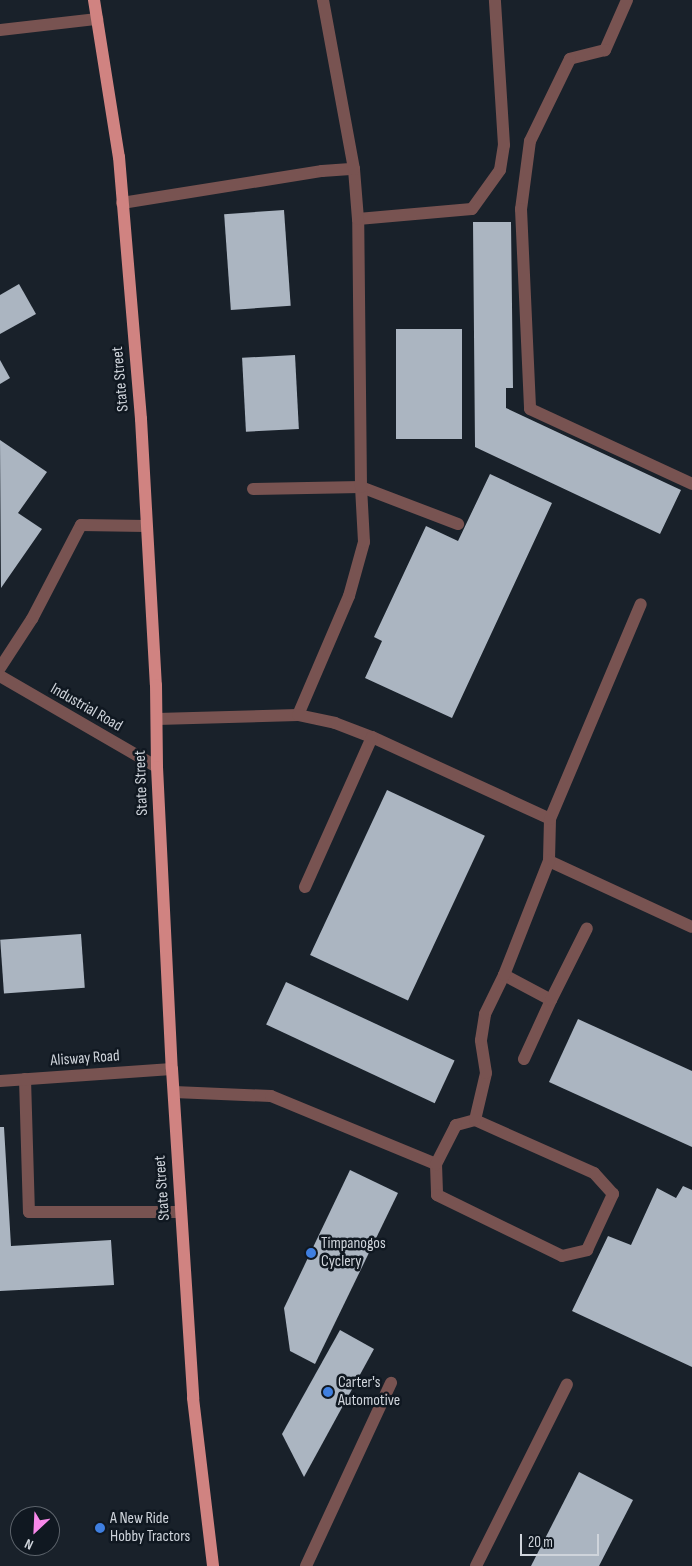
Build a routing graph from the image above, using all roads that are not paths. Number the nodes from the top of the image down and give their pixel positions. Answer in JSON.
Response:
{"nodes":[{"id":1,"x":94,"y":0,"type":"edge"},
{"id":2,"x":323,"y":0,"type":"edge"},
{"id":3,"x":496,"y":0,"type":"edge"},
{"id":4,"x":628,"y":0,"type":"edge"},
{"id":5,"x":97,"y":19,"type":"junction"},
{"id":6,"x":0,"y":30,"type":"edge"},
{"id":7,"x":354,"y":169,"type":"junction"},
{"id":8,"x":122,"y":203,"type":"junction"},
{"id":9,"x":358,"y":218,"type":"junction"},
{"id":10,"x":692,"y":484,"type":"edge"},
{"id":11,"x":361,"y":487,"type":"junction"},
{"id":12,"x":253,"y":489,"type":"dead end"},
{"id":13,"x":458,"y":524,"type":"dead end"},
{"id":14,"x":146,"y":526,"type":"junction"},
{"id":15,"x":642,"y":604,"type":"dead end"},
{"id":16,"x":0,"y":668,"type":"edge"},
{"id":17,"x":0,"y":676,"type":"edge"},
{"id":18,"x":298,"y":714,"type":"junction"},
{"id":19,"x":157,"y":719,"type":"junction"},
{"id":20,"x":372,"y":737,"type":"junction"},
{"id":21,"x":157,"y":767,"type":"junction"},
{"id":22,"x":550,"y":819,"type":"junction"},
{"id":23,"x":549,"y":861,"type":"junction"},
{"id":24,"x":305,"y":888,"type":"dead end"},
{"id":25,"x":692,"y":927,"type":"edge"},
{"id":26,"x":587,"y":928,"type":"dead end"},
{"id":27,"x":504,"y":975,"type":"junction"},
{"id":28,"x":551,"y":1000,"type":"junction"},
{"id":29,"x":524,"y":1060,"type":"dead end"},
{"id":30,"x":172,"y":1069,"type":"junction"},
{"id":31,"x":25,"y":1079,"type":"junction"},
{"id":32,"x":0,"y":1081,"type":"edge"},
{"id":33,"x":174,"y":1092,"type":"junction"},
{"id":34,"x":475,"y":1120,"type":"junction"},
{"id":35,"x":436,"y":1164,"type":"junction"},
{"id":36,"x":181,"y":1212,"type":"junction"},
{"id":37,"x":391,"y":1383,"type":"dead end"},
{"id":38,"x":567,"y":1384,"type":"dead end"},
{"id":39,"x":213,"y":1566,"type":"edge"},
{"id":40,"x":306,"y":1566,"type":"edge"},
{"id":41,"x":476,"y":1566,"type":"edge"}],
"edges":[{"from":1,"to":5,"type":"main road","name":"State Street"},
{"from":2,"to":7,"type":"street"},
{"from":3,"to":9,"type":"street"},
{"from":4,"to":10,"type":"street"},
{"from":5,"to":6,"type":"street"},
{"from":5,"to":8,"type":"main road","name":"State Street"},
{"from":7,"to":8,"type":"street"},
{"from":7,"to":9,"type":"street"},
{"from":8,"to":14,"type":"main road","name":"State Street"},
{"from":9,"to":11,"type":"street"},
{"from":11,"to":12,"type":"street"},
{"from":11,"to":13,"type":"street"},
{"from":11,"to":18,"type":"street"},
{"from":14,"to":16,"type":"street"},
{"from":14,"to":19,"type":"main road","name":"State Street"},
{"from":15,"to":22,"type":"street"},
{"from":17,"to":21,"type":"street","name":"Industrial Road"},
{"from":18,"to":19,"type":"street"},
{"from":18,"to":20,"type":"street"},
{"from":19,"to":21,"type":"main road","name":"State Street"},
{"from":20,"to":22,"type":"street"},
{"from":20,"to":24,"type":"street"},
{"from":21,"to":30,"type":"main road","name":"State Street"},
{"from":22,"to":23,"type":"street"},
{"from":23,"to":25,"type":"street"},
{"from":23,"to":27,"type":"street"},
{"from":26,"to":28,"type":"street"},
{"from":27,"to":28,"type":"street"},
{"from":27,"to":34,"type":"street"},
{"from":28,"to":29,"type":"street"},
{"from":30,"to":31,"type":"street","name":"Alisway Road"},
{"from":30,"to":33,"type":"main road","name":"State Street"},
{"from":31,"to":32,"type":"street","name":"Alisway Road"},
{"from":31,"to":36,"type":"street"},
{"from":33,"to":35,"type":"street"},
{"from":33,"to":36,"type":"main road","name":"State Street"},
{"from":34,"to":35,"type":"street"},
{"from":34,"to":35,"type":"street"},
{"from":36,"to":39,"type":"main road","name":"State Street"},
{"from":37,"to":40,"type":"street"},
{"from":38,"to":41,"type":"street"}]}
